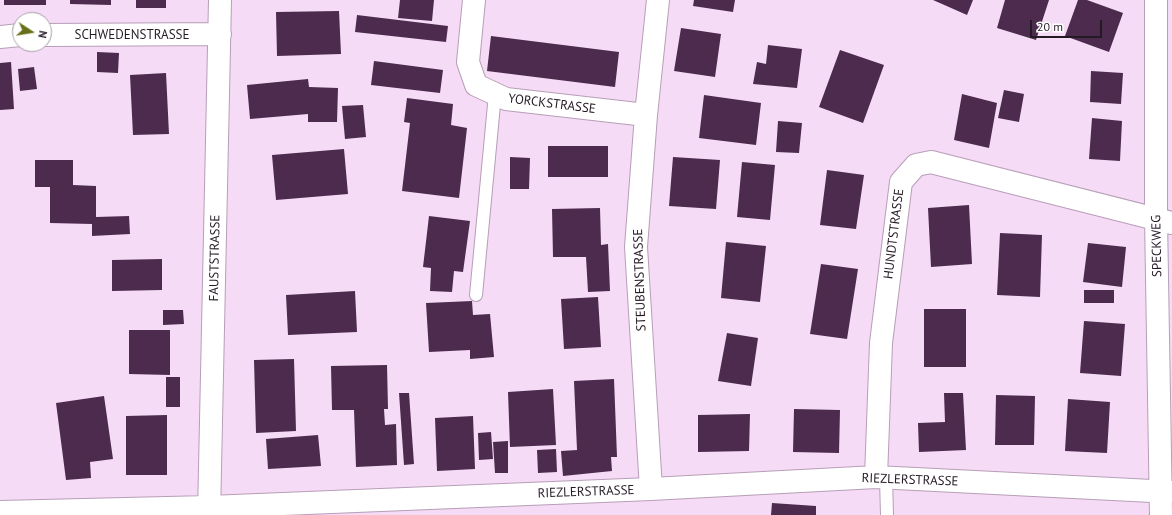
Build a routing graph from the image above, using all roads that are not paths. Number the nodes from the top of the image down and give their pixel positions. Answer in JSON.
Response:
{"nodes":[{"id":1,"x":220,"y":0,"type":"edge"},
{"id":2,"x":474,"y":0,"type":"edge"},
{"id":3,"x":658,"y":0,"type":"edge"},
{"id":4,"x":1156,"y":0,"type":"edge"},
{"id":5,"x":220,"y":34,"type":"junction"},
{"id":6,"x":52,"y":35,"type":"edge"},
{"id":7,"x":12,"y":36,"type":"edge"},
{"id":8,"x":0,"y":37,"type":"edge"},
{"id":9,"x":495,"y":94,"type":"junction"},
{"id":10,"x":646,"y":116,"type":"junction"},
{"id":11,"x":1164,"y":220,"type":"edge"},
{"id":12,"x":476,"y":295,"type":"dead end"},
{"id":13,"x":881,"y":478,"type":"junction"},
{"id":14,"x":651,"y":489,"type":"junction"},
{"id":15,"x":1166,"y":492,"type":"edge"},
{"id":16,"x":209,"y":511,"type":"edge"},
{"id":17,"x":0,"y":512,"type":"edge"},
{"id":18,"x":887,"y":515,"type":"edge"},
{"id":19,"x":1161,"y":515,"type":"edge"}],
"edges":[{"from":1,"to":5,"type":"street","name":"FAUSTSTRASSE"},
{"from":2,"to":9,"type":"street","name":"YORCKSTRASSE"},
{"from":3,"to":10,"type":"street","name":"STEUBENSTRASSE"},
{"from":4,"to":11,"type":"street","name":"SPECKWEG"},
{"from":5,"to":6,"type":"street","name":"SCHWEDENSTRASSE"},
{"from":5,"to":16,"type":"street","name":"FAUSTSTRASSE"},
{"from":7,"to":8,"type":"street"},
{"from":9,"to":10,"type":"street","name":"YORCKSTRASSE"},
{"from":9,"to":12,"type":"lane"},
{"from":10,"to":14,"type":"street","name":"STEUBENSTRASSE"},
{"from":11,"to":13,"type":"street","name":"HUNDTSTRASSE"},
{"from":11,"to":15,"type":"street","name":"SPECKWEG"},
{"from":13,"to":14,"type":"street","name":"RIEZLERSTRASSE"},
{"from":13,"to":15,"type":"street","name":"RIEZLERSTRASSE"},
{"from":13,"to":18,"type":"lane"},
{"from":14,"to":16,"type":"street","name":"RIEZLERSTRASSE"},
{"from":15,"to":19,"type":"street","name":"SPECKWEG"},
{"from":16,"to":17,"type":"street","name":"RIEZLERSTRASSE"}]}
